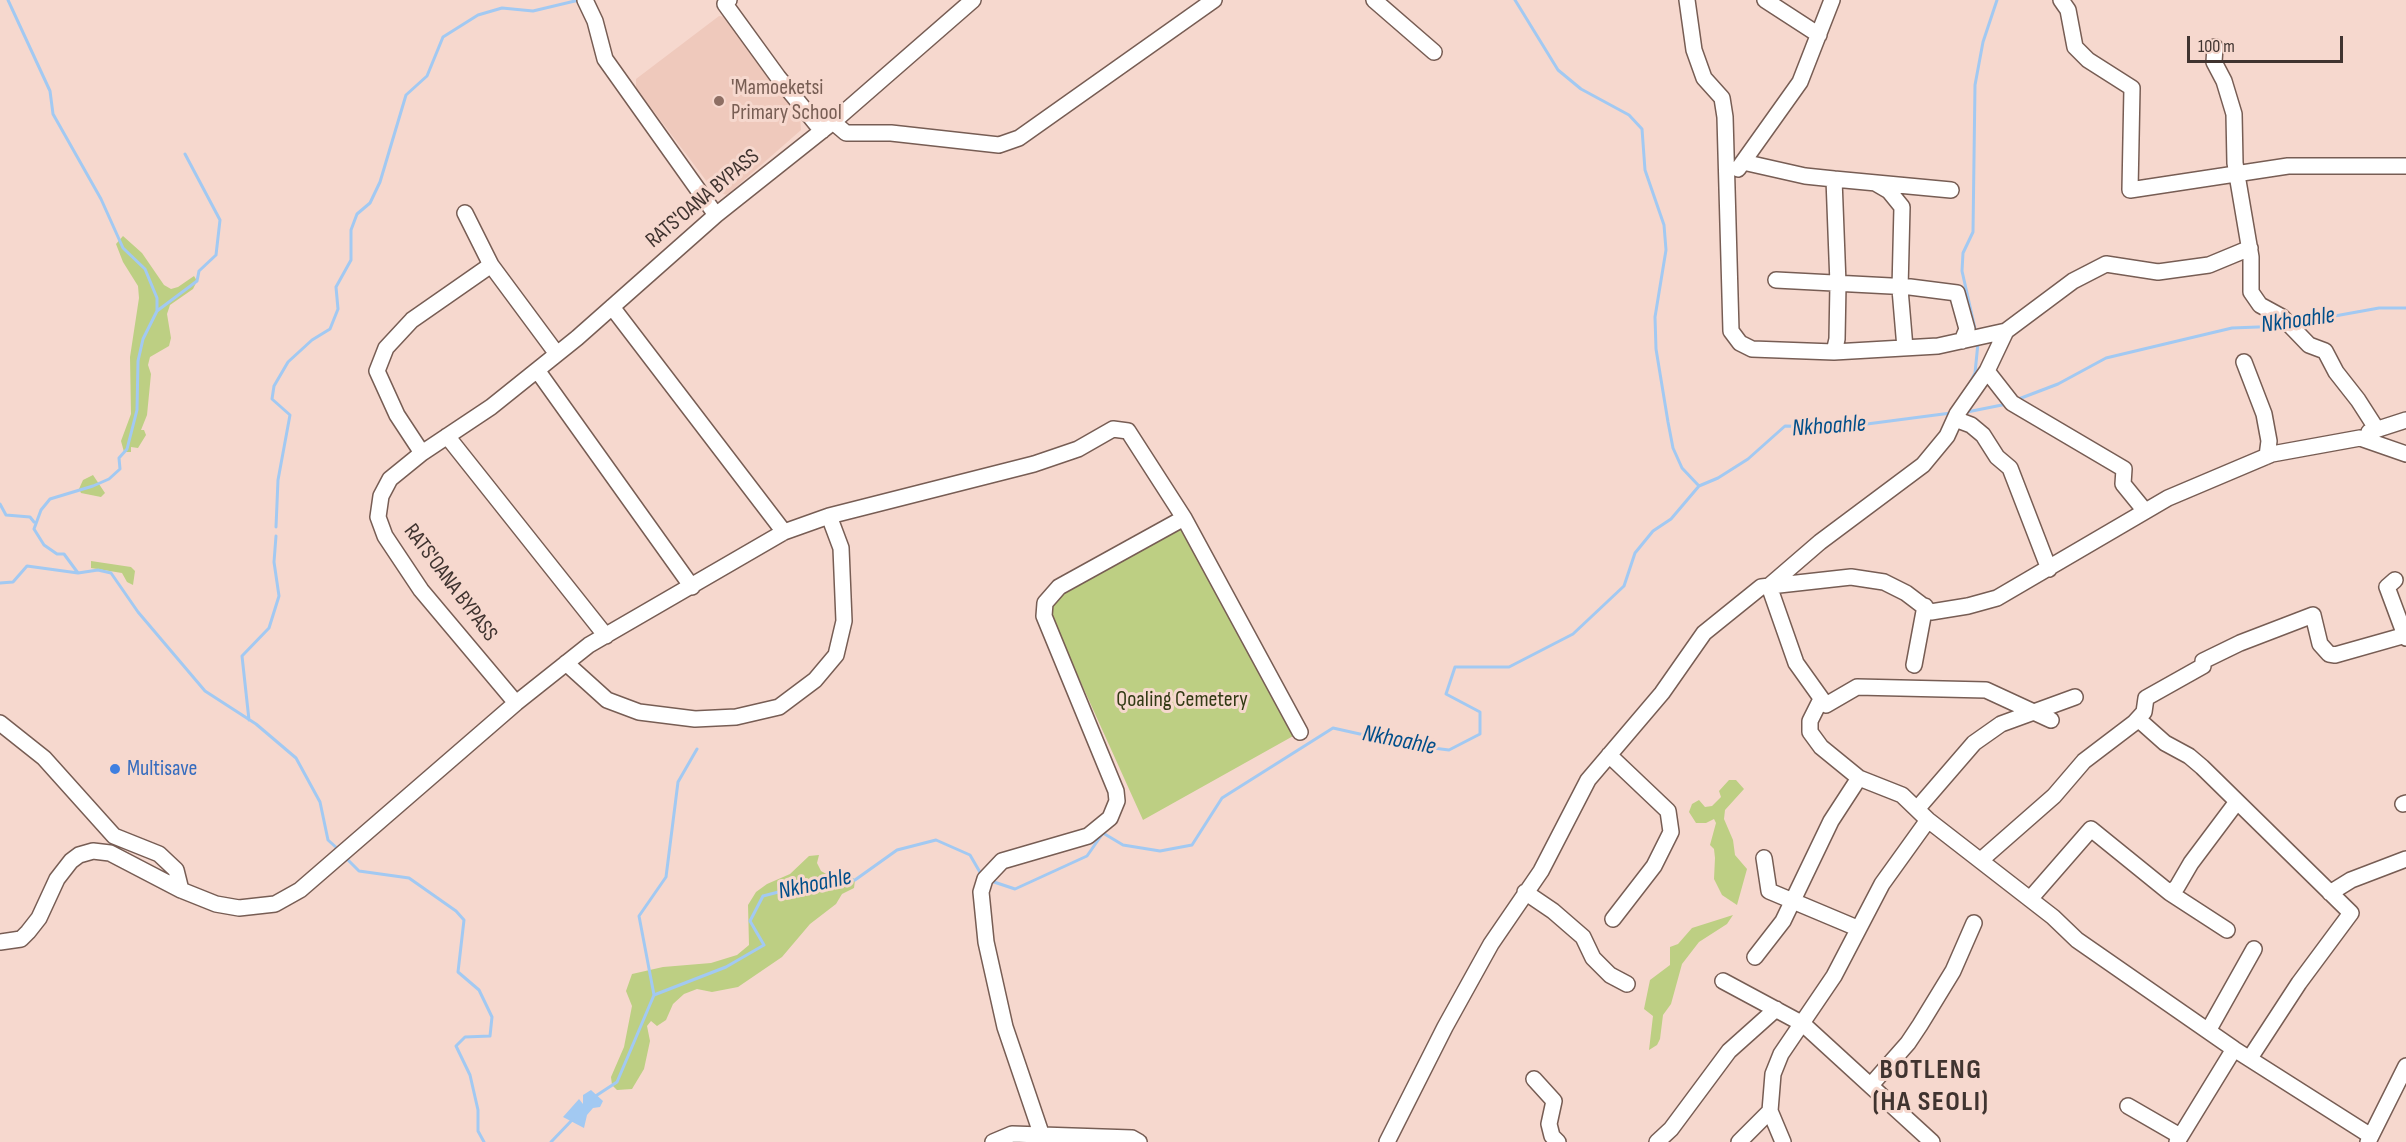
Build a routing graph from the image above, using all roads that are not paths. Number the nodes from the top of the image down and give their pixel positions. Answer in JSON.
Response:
{"nodes":[{"id":1,"x":585,"y":0,"type":"edge"},
{"id":2,"x":729,"y":0,"type":"edge"},
{"id":3,"x":973,"y":0,"type":"edge"},
{"id":4,"x":1214,"y":0,"type":"edge"},
{"id":5,"x":1374,"y":0,"type":"edge"},
{"id":6,"x":1687,"y":0,"type":"edge"},
{"id":7,"x":1765,"y":0,"type":"edge"},
{"id":8,"x":1832,"y":0,"type":"edge"},
{"id":9,"x":2061,"y":0,"type":"edge"},
{"id":10,"x":956,"y":5,"type":"edge"},
{"id":11,"x":1819,"y":35,"type":"junction"},
{"id":12,"x":2215,"y":47,"type":"dead end"},
{"id":13,"x":1434,"y":52,"type":"dead end"},
{"id":14,"x":827,"y":126,"type":"junction"},
{"id":15,"x":1743,"y":162,"type":"junction"},
{"id":16,"x":2406,"y":166,"type":"edge"},
{"id":17,"x":2237,"y":174,"type":"junction"},
{"id":18,"x":1834,"y":179,"type":"junction"},
{"id":19,"x":1728,"y":184,"type":"junction"},
{"id":20,"x":1877,"y":184,"type":"junction"},
{"id":21,"x":1951,"y":190,"type":"dead end"},
{"id":22,"x":465,"y":213,"type":"dead end"},
{"id":23,"x":716,"y":215,"type":"junction"},
{"id":24,"x":2250,"y":248,"type":"junction"},
{"id":25,"x":491,"y":265,"type":"junction"},
{"id":26,"x":1776,"y":280,"type":"dead end"},
{"id":27,"x":1838,"y":284,"type":"junction"},
{"id":28,"x":1900,"y":289,"type":"junction"},
{"id":29,"x":612,"y":307,"type":"junction"},
{"id":30,"x":2006,"y":331,"type":"junction"},
{"id":31,"x":1962,"y":341,"type":"junction"},
{"id":32,"x":1905,"y":348,"type":"junction"},
{"id":33,"x":1834,"y":352,"type":"junction"},
{"id":34,"x":557,"y":354,"type":"junction"},
{"id":35,"x":2244,"y":362,"type":"dead end"},
{"id":36,"x":537,"y":370,"type":"junction"},
{"id":37,"x":1987,"y":371,"type":"junction"},
{"id":38,"x":1955,"y":419,"type":"junction"},
{"id":39,"x":2406,"y":420,"type":"edge"},
{"id":40,"x":2376,"y":428,"type":"junction"},
{"id":41,"x":447,"y":436,"type":"junction"},
{"id":42,"x":2360,"y":438,"type":"junction"},
{"id":43,"x":422,"y":453,"type":"junction"},
{"id":44,"x":2406,"y":454,"type":"edge"},
{"id":45,"x":2267,"y":456,"type":"junction"},
{"id":46,"x":2145,"y":511,"type":"junction"},
{"id":47,"x":829,"y":516,"type":"junction"},
{"id":48,"x":1184,"y":518,"type":"junction"},
{"id":49,"x":784,"y":532,"type":"junction"},
{"id":50,"x":2049,"y":569,"type":"junction"},
{"id":51,"x":2395,"y":580,"type":"dead end"},
{"id":52,"x":1769,"y":586,"type":"junction"},
{"id":53,"x":692,"y":587,"type":"junction"},
{"id":54,"x":1925,"y":606,"type":"junction"},
{"id":55,"x":606,"y":636,"type":"junction"},
{"id":56,"x":2406,"y":636,"type":"edge"},
{"id":57,"x":566,"y":663,"type":"junction"},
{"id":58,"x":1914,"y":665,"type":"dead end"},
{"id":59,"x":2075,"y":697,"type":"dead end"},
{"id":60,"x":1821,"y":699,"type":"junction"},
{"id":61,"x":516,"y":703,"type":"junction"},
{"id":62,"x":2036,"y":712,"type":"junction"},
{"id":63,"x":2138,"y":719,"type":"junction"},
{"id":64,"x":2051,"y":720,"type":"dead end"},
{"id":65,"x":0,"y":723,"type":"edge"},
{"id":66,"x":1300,"y":732,"type":"dead end"},
{"id":67,"x":1609,"y":755,"type":"junction"},
{"id":68,"x":1859,"y":778,"type":"junction"},
{"id":69,"x":2236,"y":803,"type":"junction"},
{"id":70,"x":1923,"y":814,"type":"junction"},
{"id":71,"x":1764,"y":858,"type":"dead end"},
{"id":72,"x":2406,"y":859,"type":"edge"},
{"id":73,"x":1981,"y":860,"type":"junction"},
{"id":74,"x":181,"y":890,"type":"junction"},
{"id":75,"x":1525,"y":892,"type":"junction"},
{"id":76,"x":2170,"y":893,"type":"junction"},
{"id":77,"x":2330,"y":893,"type":"junction"},
{"id":78,"x":2030,"y":899,"type":"junction"},
{"id":79,"x":1793,"y":902,"type":"junction"},
{"id":80,"x":1613,"y":919,"type":"dead end"},
{"id":81,"x":1974,"y":923,"type":"dead end"},
{"id":82,"x":1857,"y":928,"type":"junction"},
{"id":83,"x":2227,"y":930,"type":"dead end"},
{"id":84,"x":0,"y":942,"type":"edge"},
{"id":85,"x":2254,"y":949,"type":"dead end"},
{"id":86,"x":1755,"y":957,"type":"dead end"},
{"id":87,"x":1723,"y":981,"type":"dead end"},
{"id":88,"x":1627,"y":984,"type":"dead end"},
{"id":89,"x":1776,"y":1008,"type":"junction"},
{"id":90,"x":1803,"y":1024,"type":"junction"},
{"id":91,"x":2208,"y":1030,"type":"junction"},
{"id":92,"x":2234,"y":1049,"type":"junction"},
{"id":93,"x":2250,"y":1058,"type":"junction"},
{"id":94,"x":2406,"y":1066,"type":"edge"},
{"id":95,"x":1534,"y":1079,"type":"dead end"},
{"id":96,"x":1871,"y":1085,"type":"junction"},
{"id":97,"x":2128,"y":1106,"type":"dead end"},
{"id":98,"x":1770,"y":1111,"type":"junction"},
{"id":99,"x":1042,"y":1136,"type":"junction"},
{"id":100,"x":2179,"y":1139,"type":"edge"},
{"id":101,"x":2369,"y":1139,"type":"edge"},
{"id":102,"x":1091,"y":1140,"type":"edge"},
{"id":103,"x":993,"y":1142,"type":"edge"},
{"id":104,"x":1139,"y":1142,"type":"edge"},
{"id":105,"x":1387,"y":1142,"type":"edge"},
{"id":106,"x":1558,"y":1142,"type":"edge"},
{"id":107,"x":1657,"y":1142,"type":"edge"},
{"id":108,"x":1739,"y":1142,"type":"edge"},
{"id":109,"x":1783,"y":1142,"type":"edge"},
{"id":110,"x":1932,"y":1142,"type":"edge"}],
"edges":[{"from":1,"to":23,"type":"street"},
{"from":2,"to":14,"type":"street"},
{"from":3,"to":10,"type":"street","name":"RATS'OANA BYPASS"},
{"from":4,"to":14,"type":"street"},
{"from":5,"to":13,"type":"street"},
{"from":6,"to":19,"type":"street"},
{"from":7,"to":11,"type":"street"},
{"from":8,"to":11,"type":"street"},
{"from":9,"to":17,"type":"street"},
{"from":10,"to":14,"type":"street","name":"RATS'OANA BYPASS"},
{"from":11,"to":15,"type":"street"},
{"from":12,"to":17,"type":"street"},
{"from":14,"to":23,"type":"street","name":"RATS'OANA BYPASS"},
{"from":15,"to":18,"type":"street"},
{"from":15,"to":19,"type":"street"},
{"from":16,"to":17,"type":"street"},
{"from":17,"to":24,"type":"street"},
{"from":18,"to":20,"type":"street"},
{"from":18,"to":27,"type":"street"},
{"from":19,"to":33,"type":"street"},
{"from":20,"to":21,"type":"street"},
{"from":20,"to":28,"type":"street"},
{"from":22,"to":25,"type":"street"},
{"from":23,"to":29,"type":"street","name":"RATS'OANA BYPASS"},
{"from":24,"to":30,"type":"street"},
{"from":24,"to":40,"type":"street"},
{"from":25,"to":34,"type":"street"},
{"from":25,"to":43,"type":"street"},
{"from":26,"to":27,"type":"street"},
{"from":27,"to":28,"type":"street"},
{"from":27,"to":33,"type":"street"},
{"from":28,"to":31,"type":"street"},
{"from":28,"to":32,"type":"street"},
{"from":29,"to":34,"type":"street","name":"RATS'OANA BYPASS"},
{"from":29,"to":49,"type":"street"},
{"from":30,"to":31,"type":"street"},
{"from":30,"to":37,"type":"street"},
{"from":31,"to":32,"type":"street"},
{"from":32,"to":33,"type":"street"},
{"from":34,"to":36,"type":"street","name":"RATS'OANA BYPASS"},
{"from":35,"to":45,"type":"street"},
{"from":36,"to":41,"type":"street","name":"RATS'OANA BYPASS"},
{"from":36,"to":53,"type":"street"},
{"from":37,"to":38,"type":"street"},
{"from":37,"to":46,"type":"street"},
{"from":38,"to":50,"type":"street"},
{"from":38,"to":52,"type":"street"},
{"from":39,"to":40,"type":"street"},
{"from":40,"to":42,"type":"street"},
{"from":41,"to":43,"type":"street","name":"RATS'OANA BYPASS"},
{"from":41,"to":55,"type":"street"},
{"from":42,"to":44,"type":"street"},
{"from":42,"to":45,"type":"street"},
{"from":43,"to":61,"type":"street","name":"RATS'OANA BYPASS"},
{"from":45,"to":46,"type":"street"},
{"from":46,"to":50,"type":"street"},
{"from":47,"to":48,"type":"street"},
{"from":47,"to":49,"type":"street"},
{"from":47,"to":57,"type":"street"},
{"from":48,"to":66,"type":"street"},
{"from":48,"to":99,"type":"street"},
{"from":49,"to":53,"type":"street"},
{"from":50,"to":54,"type":"street"},
{"from":51,"to":56,"type":"street"},
{"from":52,"to":54,"type":"street"},
{"from":52,"to":60,"type":"street"},
{"from":52,"to":67,"type":"street"},
{"from":53,"to":55,"type":"street"},
{"from":54,"to":58,"type":"street"},
{"from":55,"to":57,"type":"street"},
{"from":56,"to":63,"type":"street"},
{"from":57,"to":61,"type":"street"},
{"from":59,"to":62,"type":"street"},
{"from":60,"to":62,"type":"street"},
{"from":60,"to":68,"type":"street"},
{"from":61,"to":74,"type":"street"},
{"from":62,"to":64,"type":"street"},
{"from":62,"to":70,"type":"street"},
{"from":63,"to":69,"type":"street"},
{"from":63,"to":73,"type":"street"},
{"from":65,"to":74,"type":"street"},
{"from":67,"to":75,"type":"street"},
{"from":67,"to":80,"type":"street"},
{"from":68,"to":70,"type":"street"},
{"from":68,"to":79,"type":"street"},
{"from":69,"to":76,"type":"street"},
{"from":69,"to":77,"type":"street"},
{"from":70,"to":73,"type":"street"},
{"from":70,"to":82,"type":"street"},
{"from":71,"to":79,"type":"street"},
{"from":72,"to":77,"type":"street"},
{"from":73,"to":78,"type":"street"},
{"from":74,"to":84,"type":"street"},
{"from":75,"to":88,"type":"street"},
{"from":75,"to":105,"type":"street"},
{"from":76,"to":78,"type":"street"},
{"from":76,"to":83,"type":"street"},
{"from":77,"to":93,"type":"street"},
{"from":78,"to":91,"type":"street"},
{"from":79,"to":82,"type":"street"},
{"from":79,"to":86,"type":"street"},
{"from":81,"to":96,"type":"street"},
{"from":82,"to":90,"type":"street"},
{"from":85,"to":91,"type":"street"},
{"from":87,"to":89,"type":"street"},
{"from":89,"to":90,"type":"street"},
{"from":89,"to":107,"type":"street"},
{"from":90,"to":96,"type":"street"},
{"from":90,"to":98,"type":"street"},
{"from":91,"to":92,"type":"street"},
{"from":92,"to":93,"type":"street"},
{"from":92,"to":100,"type":"street"},
{"from":93,"to":101,"type":"street"},
{"from":94,"to":101,"type":"street"},
{"from":95,"to":106,"type":"street"},
{"from":96,"to":110,"type":"street"},
{"from":97,"to":100,"type":"street"},
{"from":98,"to":108,"type":"street"},
{"from":98,"to":109,"type":"street"},
{"from":99,"to":102,"type":"street"},
{"from":99,"to":103,"type":"street"},
{"from":102,"to":104,"type":"street"}]}
